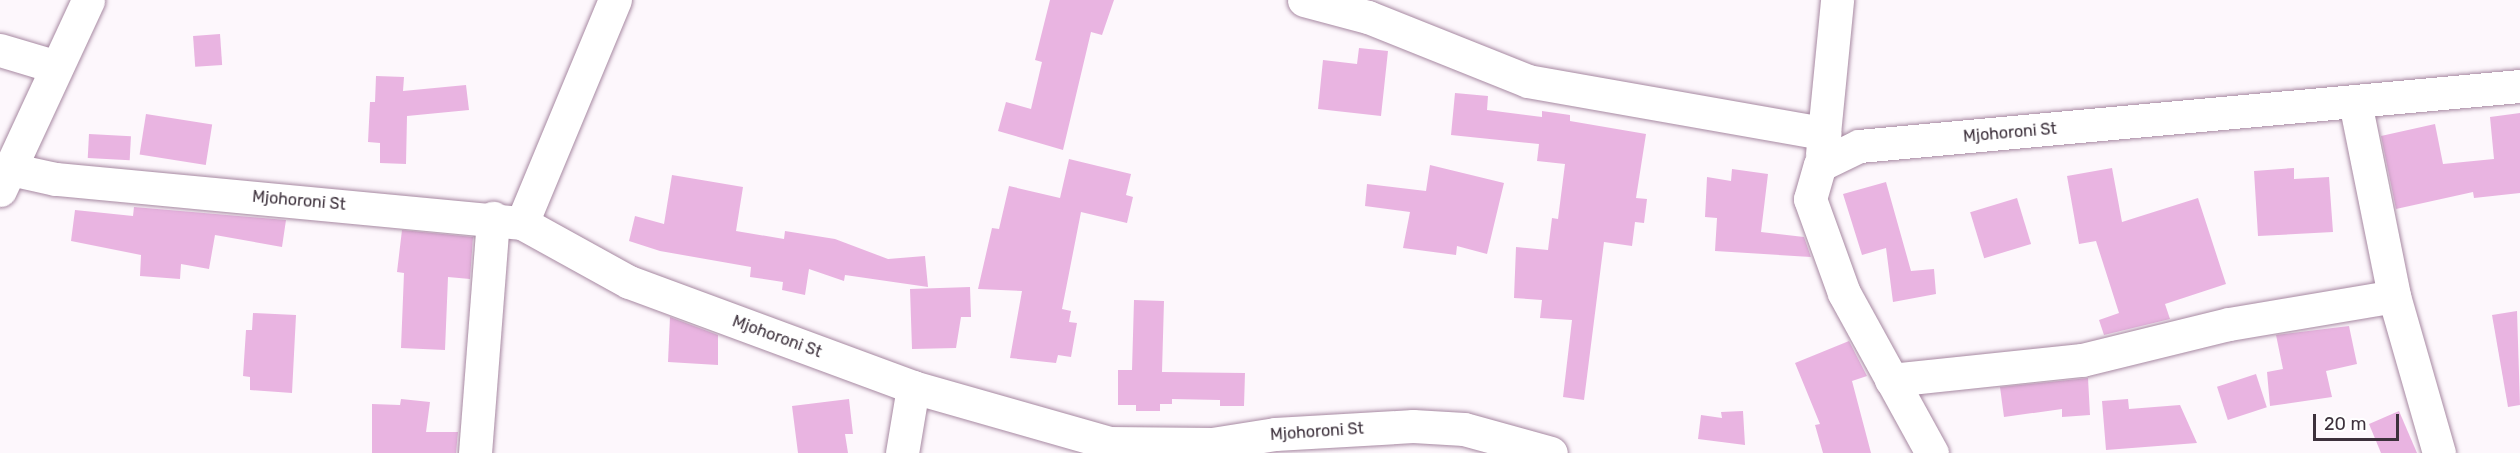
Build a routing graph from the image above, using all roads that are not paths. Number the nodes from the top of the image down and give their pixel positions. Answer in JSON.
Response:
{"nodes":[{"id":1,"x":88,"y":0,"type":"edge"},
{"id":2,"x":615,"y":0,"type":"edge"},
{"id":3,"x":1304,"y":0,"type":"edge"},
{"id":4,"x":1837,"y":0,"type":"edge"},
{"id":5,"x":0,"y":50,"type":"edge"},
{"id":6,"x":57,"y":67,"type":"junction"},
{"id":7,"x":2520,"y":86,"type":"edge"},
{"id":8,"x":2355,"y":102,"type":"junction"},
{"id":9,"x":1822,"y":149,"type":"junction"},
{"id":10,"x":5,"y":180,"type":"edge"},
{"id":11,"x":507,"y":221,"type":"junction"},
{"id":12,"x":2394,"y":296,"type":"junction"},
{"id":13,"x":1891,"y":380,"type":"junction"},
{"id":14,"x":913,"y":387,"type":"junction"},
{"id":15,"x":475,"y":453,"type":"edge"},
{"id":16,"x":902,"y":453,"type":"edge"},
{"id":17,"x":1551,"y":453,"type":"edge"},
{"id":18,"x":1932,"y":453,"type":"edge"},
{"id":19,"x":2439,"y":453,"type":"edge"}],
"edges":[{"from":1,"to":6,"type":"street"},
{"from":2,"to":11,"type":"street"},
{"from":3,"to":9,"type":"street"},
{"from":4,"to":9,"type":"street"},
{"from":5,"to":6,"type":"street"},
{"from":6,"to":10,"type":"street"},
{"from":7,"to":8,"type":"street","name":"Mjohoroni St"},
{"from":8,"to":9,"type":"street","name":"Mjohoroni St"},
{"from":8,"to":12,"type":"street"},
{"from":9,"to":13,"type":"street"},
{"from":10,"to":11,"type":"street","name":"Mjohoroni St"},
{"from":11,"to":14,"type":"street","name":"Mjohoroni St"},
{"from":11,"to":15,"type":"street"},
{"from":12,"to":13,"type":"street"},
{"from":12,"to":19,"type":"street"},
{"from":13,"to":18,"type":"street"},
{"from":14,"to":16,"type":"street"},
{"from":14,"to":17,"type":"street","name":"Mjohoroni St"}]}
